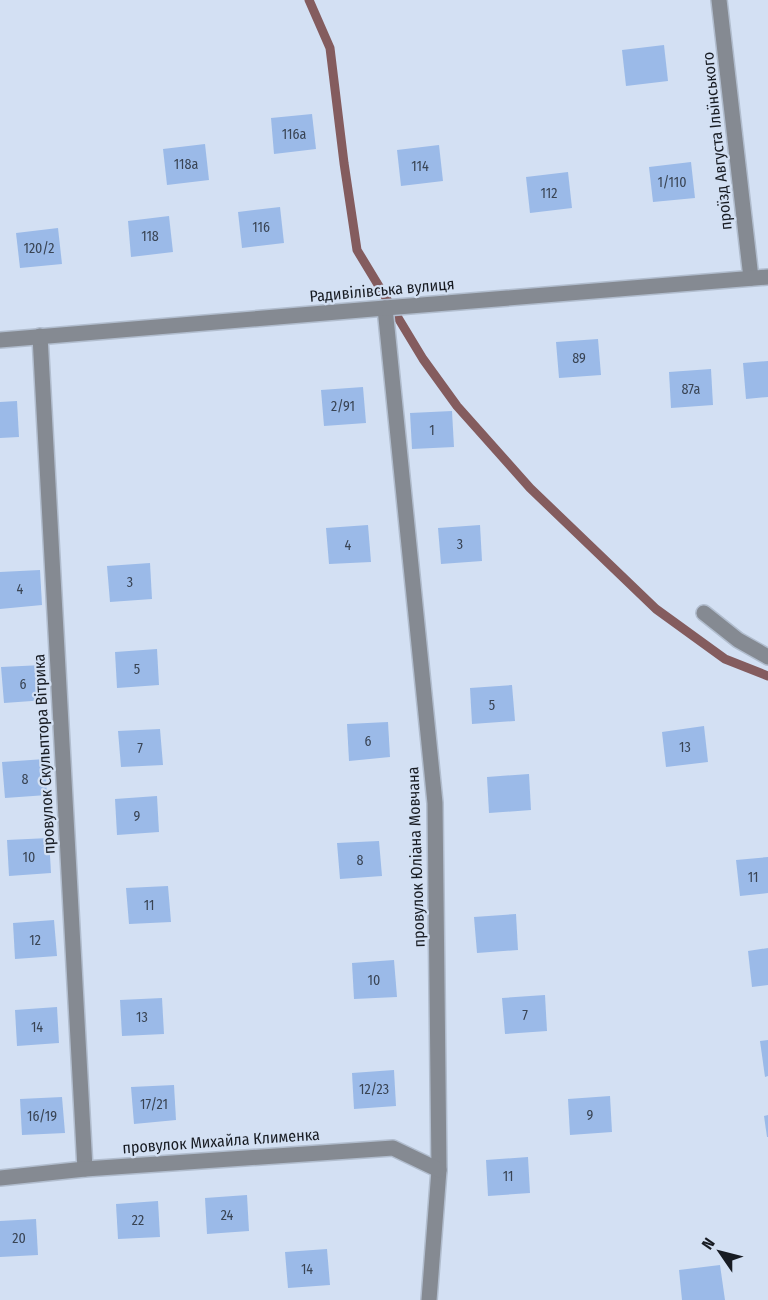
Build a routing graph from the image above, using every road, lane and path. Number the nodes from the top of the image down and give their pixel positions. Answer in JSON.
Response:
{"nodes":[{"id":1,"x":719,"y":0,"type":"edge"},
{"id":2,"x":768,"y":277,"type":"edge"},
{"id":3,"x":751,"y":278,"type":"junction"},
{"id":4,"x":385,"y":308,"type":"junction"},
{"id":5,"x":40,"y":336,"type":"junction"},
{"id":6,"x":0,"y":340,"type":"edge"},
{"id":7,"x":704,"y":613,"type":"dead end"},
{"id":8,"x":768,"y":657,"type":"edge"},
{"id":9,"x":85,"y":1169,"type":"junction"},
{"id":10,"x":439,"y":1170,"type":"junction"},
{"id":11,"x":0,"y":1178,"type":"edge"},
{"id":12,"x":429,"y":1300,"type":"edge"}],
"edges":[{"from":1,"to":3,"type":"street","name":"проїзд Августа Ільїнського"},
{"from":2,"to":3,"type":"street","name":"Радивілівська вулиця"},
{"from":3,"to":4,"type":"street","name":"Радивілівська вулиця"},
{"from":4,"to":5,"type":"street","name":"Радивілівська вулиця"},
{"from":4,"to":10,"type":"street","name":"провулок Юліана Мовчана"},
{"from":5,"to":6,"type":"street","name":"Радивілівська вулиця"},
{"from":5,"to":9,"type":"street","name":"провулок Скульптора Вітрика"},
{"from":7,"to":8,"type":"street"},
{"from":9,"to":10,"type":"street","name":"провулок Михайла Клименка"},
{"from":9,"to":11,"type":"street","name":"провулок Михайла Клименка"},
{"from":10,"to":12,"type":"street","name":"провулок Юліана Мовчана"}]}
